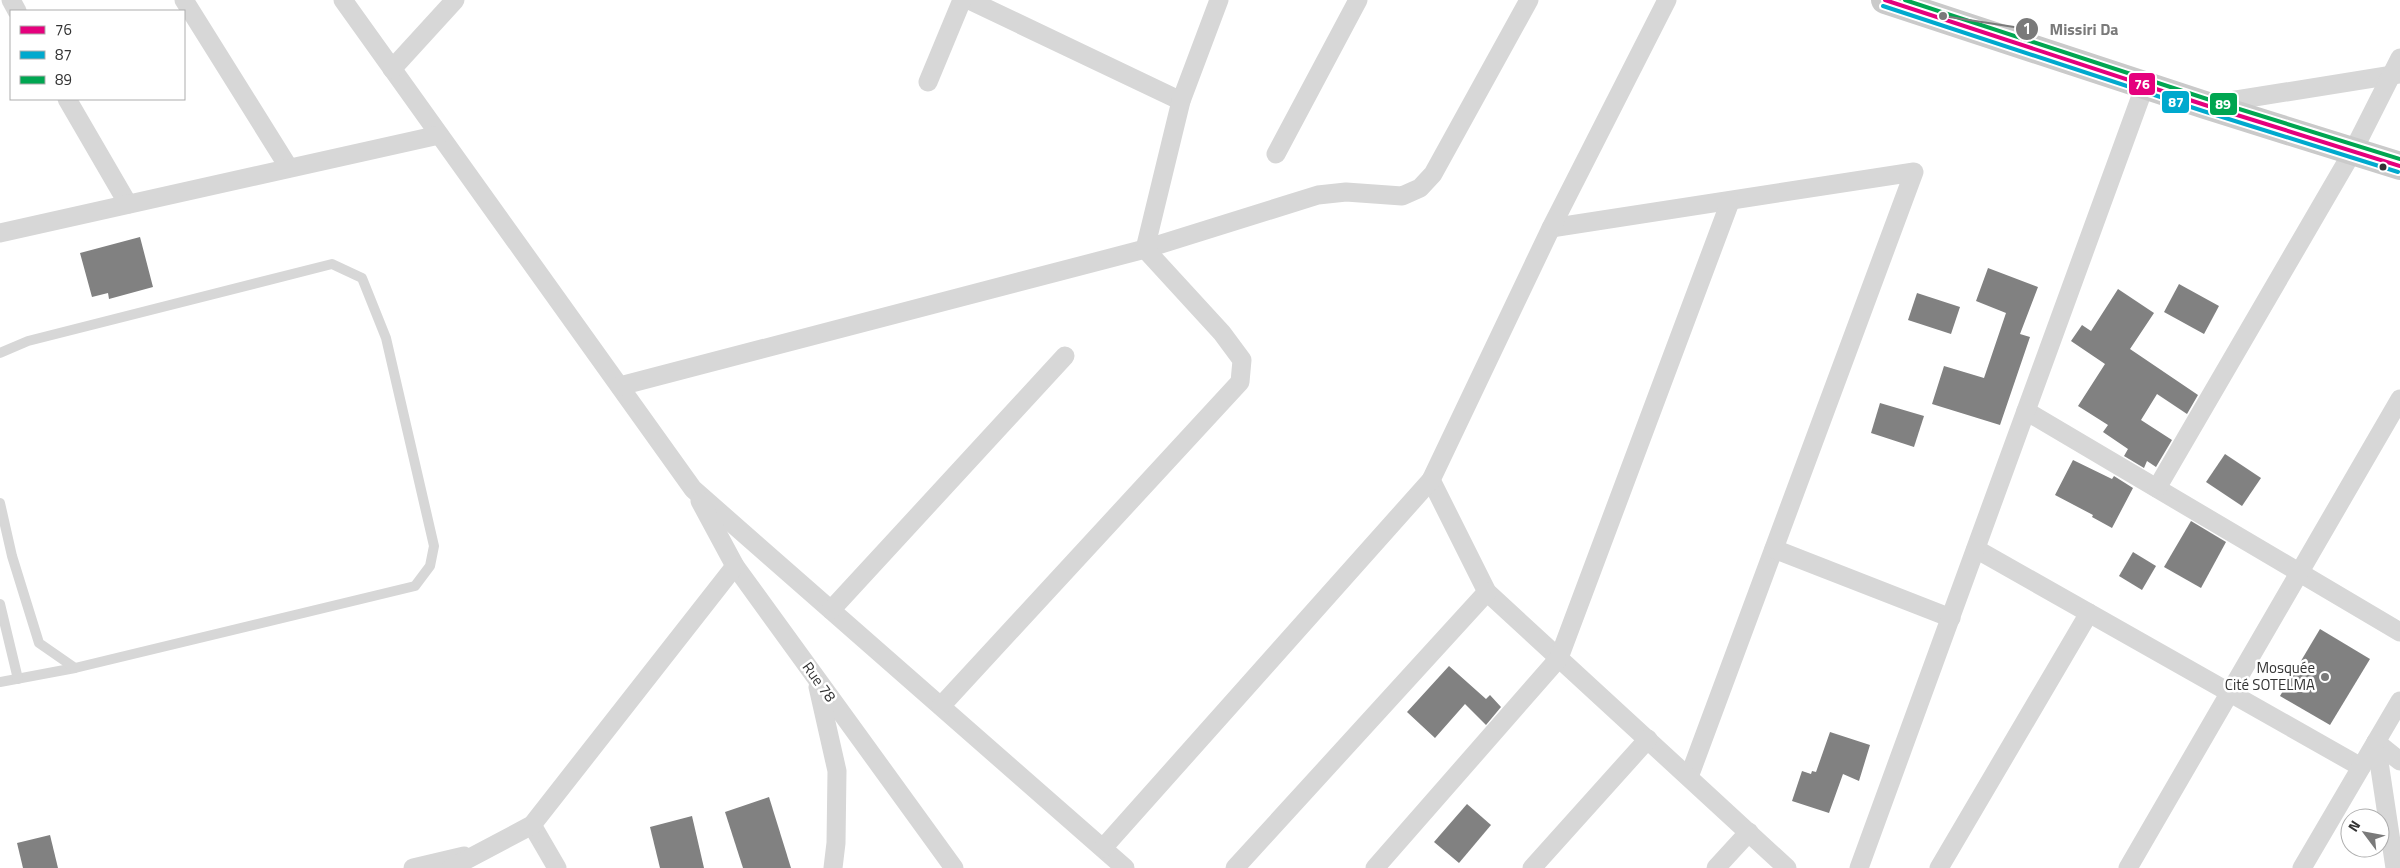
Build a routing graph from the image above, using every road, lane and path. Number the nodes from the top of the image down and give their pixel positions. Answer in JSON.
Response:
{"nodes":[{"id":1,"x":184,"y":0,"type":"edge"},
{"id":2,"x":343,"y":0,"type":"edge"},
{"id":3,"x":455,"y":0,"type":"edge"},
{"id":4,"x":962,"y":0,"type":"edge"},
{"id":5,"x":969,"y":0,"type":"edge"},
{"id":6,"x":1219,"y":0,"type":"edge"},
{"id":7,"x":1358,"y":0,"type":"edge"},
{"id":8,"x":1529,"y":0,"type":"edge"},
{"id":9,"x":1667,"y":0,"type":"edge"},
{"id":10,"x":1885,"y":0,"type":"edge"},
{"id":11,"x":2400,"y":58,"type":"edge"},
{"id":12,"x":392,"y":69,"type":"junction"},
{"id":13,"x":2395,"y":75,"type":"edge"},
{"id":14,"x":928,"y":82,"type":"dead end"},
{"id":15,"x":2145,"y":85,"type":"junction"},
{"id":16,"x":68,"y":100,"type":"edge"},
{"id":17,"x":1181,"y":101,"type":"junction"},
{"id":18,"x":2205,"y":105,"type":"junction"},
{"id":19,"x":439,"y":135,"type":"junction"},
{"id":20,"x":2353,"y":151,"type":"junction"},
{"id":21,"x":1276,"y":154,"type":"dead end"},
{"id":22,"x":2400,"y":166,"type":"edge"},
{"id":23,"x":289,"y":168,"type":"junction"},
{"id":24,"x":1730,"y":202,"type":"junction"},
{"id":25,"x":128,"y":204,"type":"junction"},
{"id":26,"x":1551,"y":228,"type":"junction"},
{"id":27,"x":0,"y":233,"type":"edge"},
{"id":28,"x":1145,"y":249,"type":"junction"},
{"id":29,"x":0,"y":353,"type":"edge"},
{"id":30,"x":1065,"y":356,"type":"dead end"},
{"id":31,"x":620,"y":386,"type":"junction"},
{"id":32,"x":2400,"y":399,"type":"edge"},
{"id":33,"x":2026,"y":411,"type":"junction"},
{"id":34,"x":1431,"y":480,"type":"junction"},
{"id":35,"x":2156,"y":488,"type":"junction"},
{"id":36,"x":693,"y":489,"type":"junction"},
{"id":37,"x":0,"y":503,"type":"edge"},
{"id":38,"x":1774,"y":549,"type":"junction"},
{"id":39,"x":1976,"y":549,"type":"junction"},
{"id":40,"x":735,"y":566,"type":"junction"},
{"id":41,"x":2299,"y":573,"type":"junction"},
{"id":42,"x":1488,"y":592,"type":"junction"},
{"id":43,"x":0,"y":604,"type":"edge"},
{"id":44,"x":832,"y":610,"type":"junction"},
{"id":45,"x":2089,"y":612,"type":"junction"},
{"id":46,"x":1951,"y":618,"type":"junction"},
{"id":47,"x":2400,"y":632,"type":"edge"},
{"id":48,"x":1559,"y":658,"type":"junction"},
{"id":49,"x":75,"y":668,"type":"junction"},
{"id":50,"x":816,"y":677,"type":"junction"},
{"id":51,"x":18,"y":679,"type":"junction"},
{"id":52,"x":0,"y":682,"type":"edge"},
{"id":53,"x":2230,"y":693,"type":"junction"},
{"id":54,"x":2400,"y":701,"type":"edge"},
{"id":55,"x":941,"y":706,"type":"junction"},
{"id":56,"x":1648,"y":740,"type":"junction"},
{"id":57,"x":2376,"y":742,"type":"junction"},
{"id":58,"x":2400,"y":761,"type":"edge"},
{"id":59,"x":2361,"y":767,"type":"junction"},
{"id":60,"x":1689,"y":777,"type":"junction"},
{"id":61,"x":532,"y":825,"type":"junction"},
{"id":62,"x":1749,"y":832,"type":"junction"},
{"id":63,"x":1103,"y":848,"type":"junction"},
{"id":64,"x":480,"y":853,"type":"junction"},
{"id":65,"x":413,"y":868,"type":"edge"},
{"id":66,"x":451,"y":868,"type":"edge"},
{"id":67,"x":557,"y":868,"type":"edge"},
{"id":68,"x":833,"y":868,"type":"edge"},
{"id":69,"x":954,"y":868,"type":"edge"},
{"id":70,"x":1125,"y":868,"type":"edge"},
{"id":71,"x":1235,"y":868,"type":"edge"},
{"id":72,"x":1375,"y":868,"type":"edge"},
{"id":73,"x":1532,"y":868,"type":"edge"},
{"id":74,"x":1716,"y":868,"type":"edge"},
{"id":75,"x":1787,"y":868,"type":"edge"},
{"id":76,"x":1859,"y":868,"type":"edge"},
{"id":77,"x":1938,"y":868,"type":"edge"},
{"id":78,"x":2128,"y":868,"type":"edge"},
{"id":79,"x":2302,"y":868,"type":"edge"},
{"id":80,"x":2396,"y":868,"type":"edge"}],
"edges":[{"from":1,"to":23,"type":"street"},
{"from":2,"to":12,"type":"street"},
{"from":3,"to":12,"type":"street"},
{"from":4,"to":14,"type":"street"},
{"from":5,"to":17,"type":"street"},
{"from":6,"to":17,"type":"street"},
{"from":7,"to":21,"type":"street"},
{"from":8,"to":28,"type":"street"},
{"from":9,"to":26,"type":"street"},
{"from":10,"to":15,"type":"main road"},
{"from":11,"to":13,"type":"street"},
{"from":12,"to":19,"type":"street"},
{"from":13,"to":18,"type":"street"},
{"from":13,"to":20,"type":"street"},
{"from":15,"to":18,"type":"main road"},
{"from":15,"to":33,"type":"street"},
{"from":16,"to":25,"type":"street"},
{"from":17,"to":28,"type":"street"},
{"from":18,"to":20,"type":"main road"},
{"from":19,"to":23,"type":"street"},
{"from":19,"to":31,"type":"street"},
{"from":20,"to":22,"type":"main road"},
{"from":20,"to":35,"type":"street"},
{"from":23,"to":25,"type":"street"},
{"from":24,"to":26,"type":"street"},
{"from":24,"to":38,"type":"street"},
{"from":24,"to":48,"type":"street"},
{"from":25,"to":27,"type":"street"},
{"from":26,"to":34,"type":"street"},
{"from":28,"to":31,"type":"street"},
{"from":28,"to":55,"type":"street"},
{"from":29,"to":49,"type":"lane"},
{"from":30,"to":44,"type":"street"},
{"from":31,"to":36,"type":"street"},
{"from":32,"to":41,"type":"street"},
{"from":33,"to":35,"type":"street"},
{"from":33,"to":39,"type":"street"},
{"from":34,"to":42,"type":"street"},
{"from":34,"to":63,"type":"street"},
{"from":35,"to":41,"type":"street"},
{"from":36,"to":40,"type":"street","name":"Rue 78"},
{"from":36,"to":44,"type":"street"},
{"from":37,"to":49,"type":"lane"},
{"from":38,"to":46,"type":"street"},
{"from":38,"to":60,"type":"street"},
{"from":39,"to":45,"type":"street"},
{"from":39,"to":46,"type":"street"},
{"from":40,"to":50,"type":"street","name":"Rue 78"},
{"from":40,"to":61,"type":"street"},
{"from":41,"to":47,"type":"street"},
{"from":41,"to":53,"type":"street"},
{"from":42,"to":48,"type":"street"},
{"from":42,"to":71,"type":"street"},
{"from":43,"to":51,"type":"lane"},
{"from":44,"to":55,"type":"street"},
{"from":45,"to":53,"type":"street"},
{"from":45,"to":77,"type":"street"},
{"from":46,"to":76,"type":"street"},
{"from":48,"to":56,"type":"street"},
{"from":48,"to":72,"type":"street"},
{"from":49,"to":51,"type":"lane"},
{"from":50,"to":68,"type":"street"},
{"from":50,"to":69,"type":"street","name":"Rue 78"},
{"from":51,"to":52,"type":"lane"},
{"from":53,"to":59,"type":"street"},
{"from":53,"to":78,"type":"street"},
{"from":54,"to":57,"type":"street"},
{"from":55,"to":63,"type":"street"},
{"from":56,"to":60,"type":"street"},
{"from":56,"to":73,"type":"street"},
{"from":57,"to":58,"type":"street"},
{"from":57,"to":59,"type":"street"},
{"from":57,"to":80,"type":"street"},
{"from":59,"to":79,"type":"street"},
{"from":60,"to":62,"type":"street"},
{"from":61,"to":64,"type":"street"},
{"from":61,"to":67,"type":"street"},
{"from":62,"to":74,"type":"street"},
{"from":62,"to":75,"type":"street"},
{"from":63,"to":70,"type":"street"},
{"from":64,"to":65,"type":"street"},
{"from":64,"to":66,"type":"street"}]}
